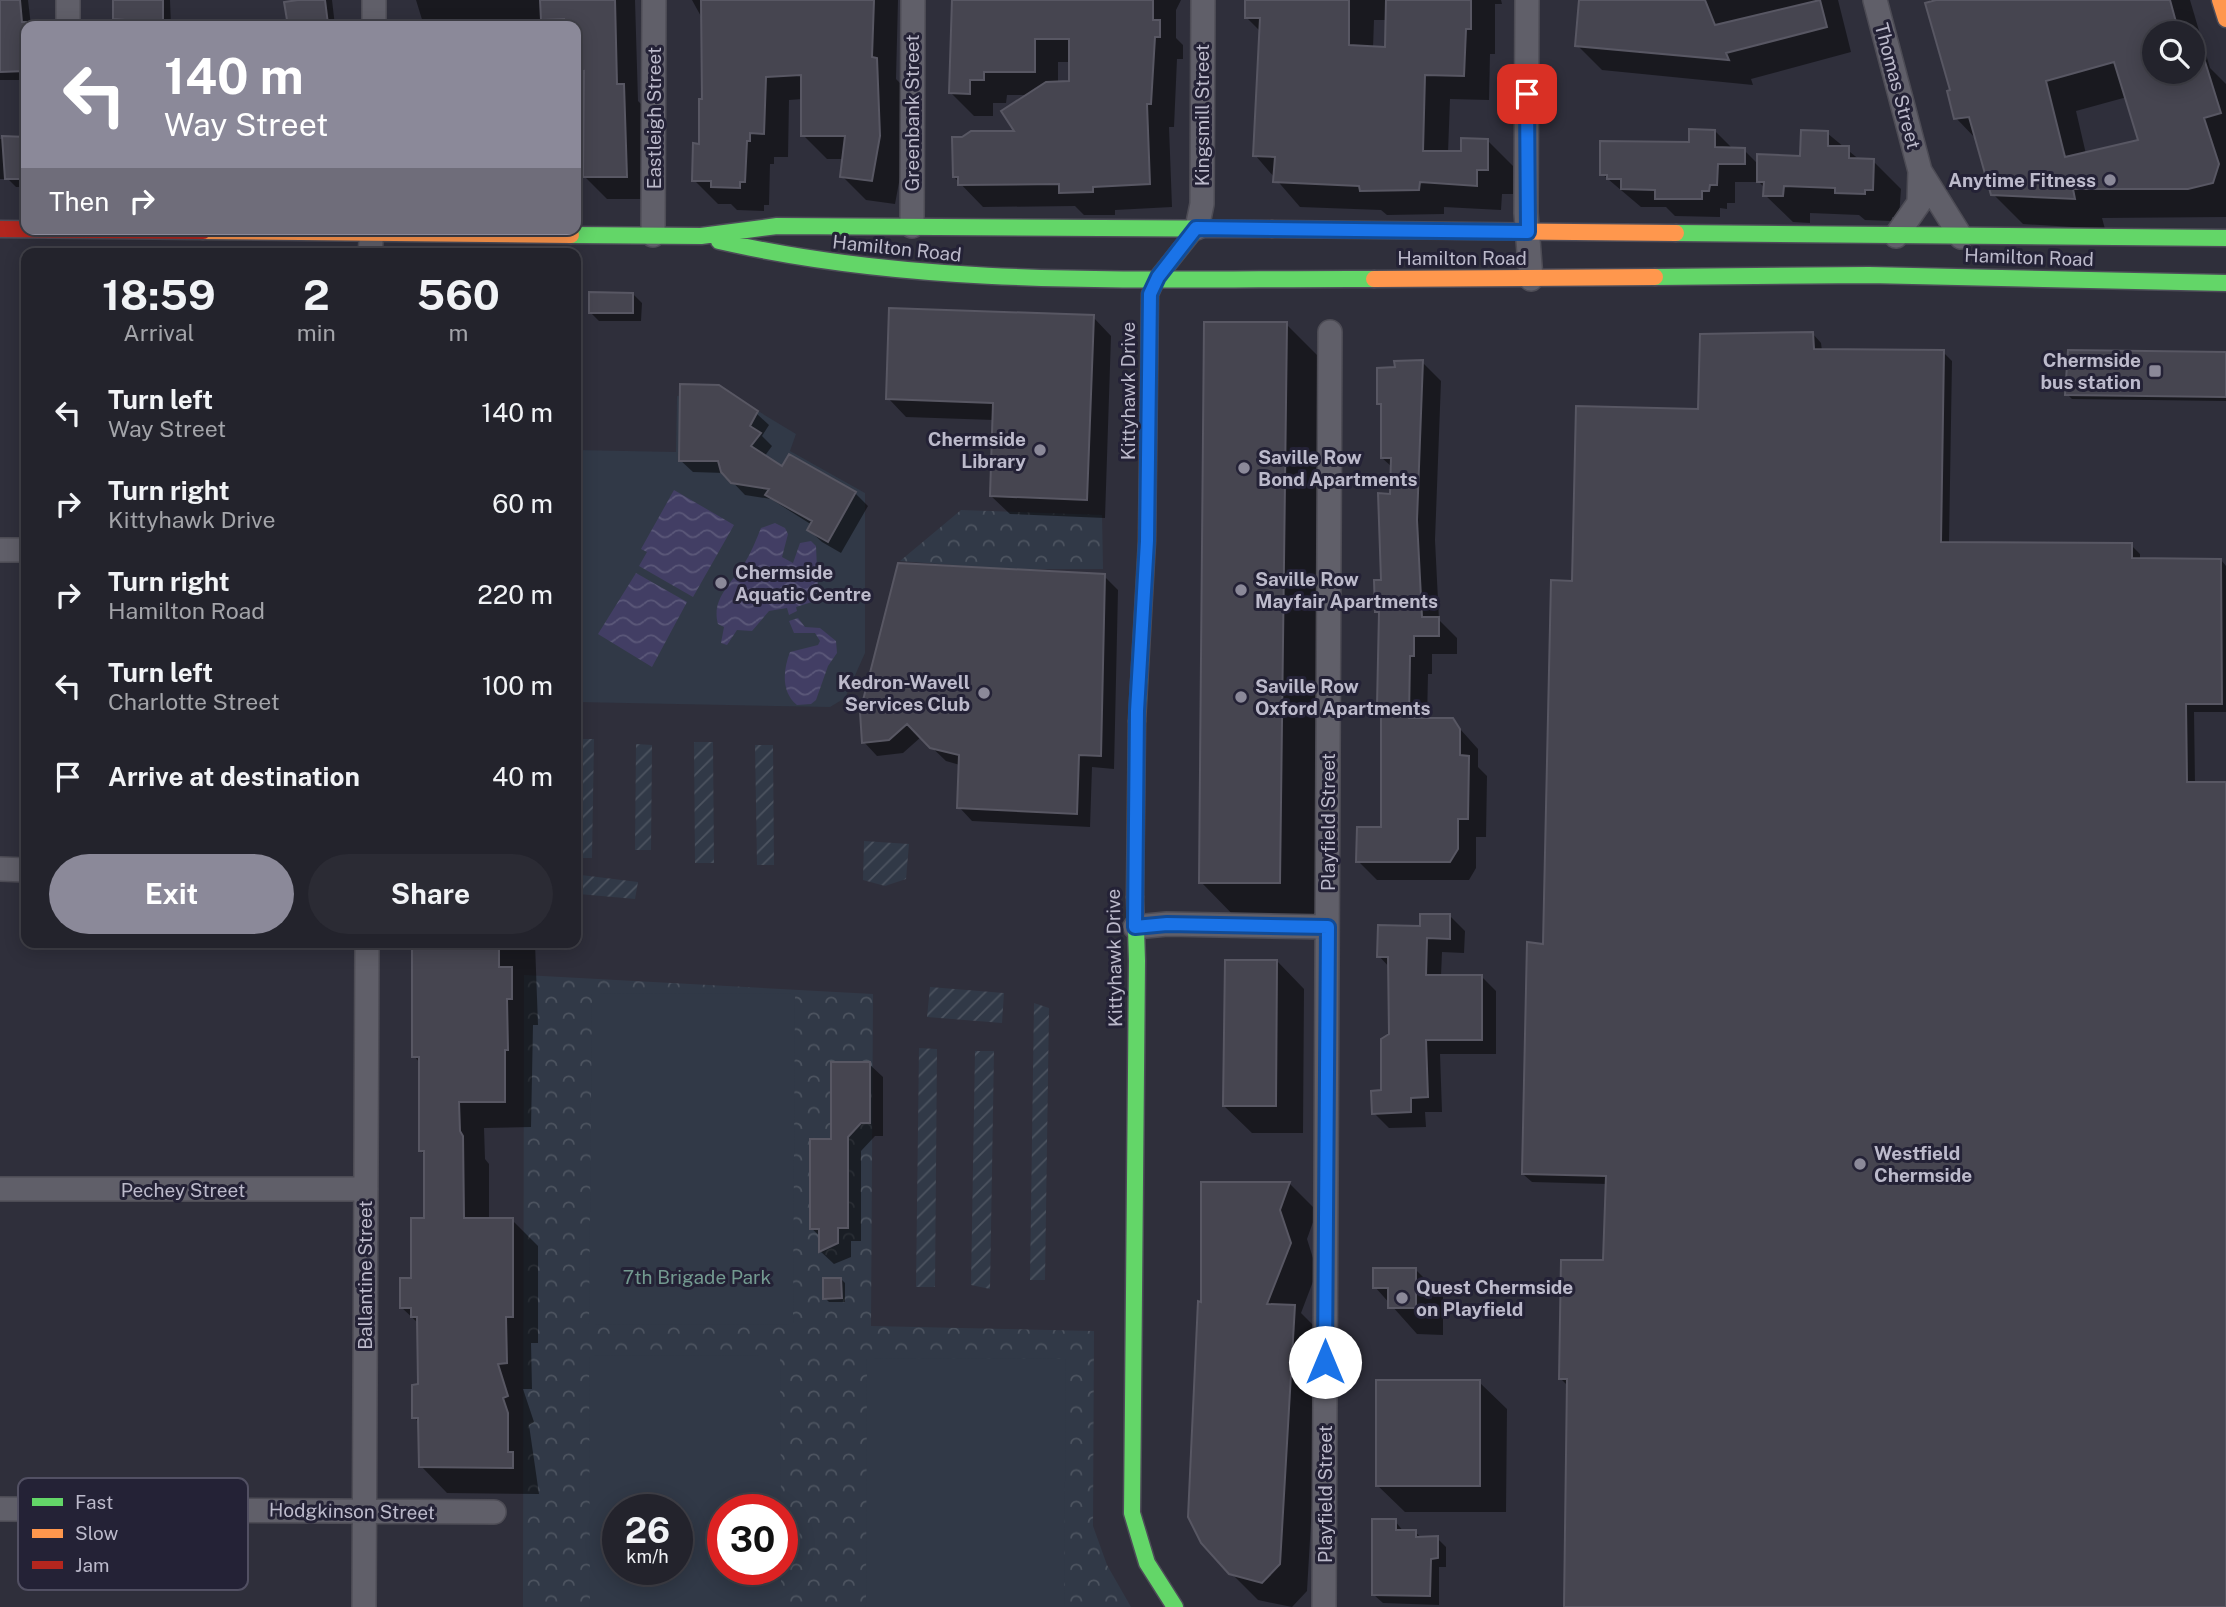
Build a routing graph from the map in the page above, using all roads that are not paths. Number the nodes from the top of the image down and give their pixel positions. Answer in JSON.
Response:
{"nodes":[{"id":1,"x":68,"y":0,"type":"edge"},
{"id":2,"x":374,"y":0,"type":"edge"},
{"id":3,"x":654,"y":0,"type":"edge"},
{"id":4,"x":913,"y":0,"type":"edge"},
{"id":5,"x":1203,"y":0,"type":"edge"},
{"id":6,"x":1527,"y":0,"type":"edge"},
{"id":7,"x":1875,"y":0,"type":"edge"},
{"id":8,"x":2220,"y":0,"type":"edge"},
{"id":9,"x":2226,"y":19,"type":"edge"},
{"id":10,"x":68,"y":21,"type":"edge"},
{"id":11,"x":374,"y":21,"type":"edge"},
{"id":12,"x":1920,"y":171,"type":"junction"},
{"id":13,"x":912,"y":226,"type":"junction"},
{"id":14,"x":1196,"y":228,"type":"junction"},
{"id":15,"x":0,"y":229,"type":"edge"},
{"id":16,"x":21,"y":229,"type":"edge"},
{"id":17,"x":1528,"y":232,"type":"junction"},
{"id":18,"x":236,"y":235,"type":"edge"},
{"id":19,"x":653,"y":235,"type":"junction"},
{"id":20,"x":701,"y":236,"type":"junction"},
{"id":21,"x":1896,"y":236,"type":"junction"},
{"id":22,"x":1961,"y":237,"type":"junction"},
{"id":23,"x":2226,"y":238,"type":"edge"},
{"id":24,"x":371,"y":239,"type":"edge"},
{"id":25,"x":1158,"y":277,"type":"junction"},
{"id":26,"x":1531,"y":279,"type":"junction"},
{"id":27,"x":2226,"y":283,"type":"edge"},
{"id":28,"x":1330,"y":332,"type":"dead end"},
{"id":29,"x":0,"y":550,"type":"edge"},
{"id":30,"x":21,"y":550,"type":"edge"},
{"id":31,"x":0,"y":869,"type":"edge"},
{"id":32,"x":21,"y":870,"type":"edge"},
{"id":33,"x":1135,"y":927,"type":"junction"},
{"id":34,"x":1328,"y":927,"type":"junction"},
{"id":35,"x":367,"y":948,"type":"edge"},
{"id":36,"x":0,"y":1189,"type":"edge"},
{"id":37,"x":366,"y":1189,"type":"junction"},
{"id":38,"x":0,"y":1508,"type":"edge"},
{"id":39,"x":18,"y":1508,"type":"edge"},
{"id":40,"x":248,"y":1509,"type":"edge"},
{"id":41,"x":364,"y":1510,"type":"junction"},
{"id":42,"x":494,"y":1512,"type":"dead end"},
{"id":43,"x":364,"y":1607,"type":"edge"},
{"id":44,"x":1175,"y":1607,"type":"edge"},
{"id":45,"x":1324,"y":1607,"type":"edge"}],
"edges":[{"from":1,"to":10,"type":"street"},
{"from":2,"to":11,"type":"street"},
{"from":3,"to":19,"type":"street","name":"Eastleigh Street"},
{"from":4,"to":13,"type":"street","name":"Greenbank Street"},
{"from":5,"to":14,"type":"street","name":"Kingsmill Street"},
{"from":6,"to":17,"type":"street"},
{"from":7,"to":12,"type":"street","name":"Thomas Street"},
{"from":8,"to":9,"type":"main road"},
{"from":12,"to":21,"type":"street","name":"Thomas Street"},
{"from":12,"to":22,"type":"street","name":"Thomas Street"},
{"from":13,"to":14,"type":"main road","name":"Hamilton Road"},
{"from":13,"to":20,"type":"main road","name":"Hamilton Road"},
{"from":14,"to":17,"type":"main road","name":"Hamilton Road"},
{"from":14,"to":25,"type":"main road","name":"Kittyhawk Drive"},
{"from":15,"to":16,"type":"main road","name":"Hamilton Road"},
{"from":17,"to":21,"type":"main road","name":"Hamilton Road"},
{"from":17,"to":26,"type":"street"},
{"from":18,"to":24,"type":"main road","name":"Hamilton Road"},
{"from":19,"to":20,"type":"main road","name":"Hamilton Road"},
{"from":19,"to":24,"type":"main road","name":"Hamilton Road"},
{"from":20,"to":25,"type":"main road","name":"Hamilton Road"},
{"from":21,"to":22,"type":"main road","name":"Hamilton Road"},
{"from":22,"to":23,"type":"main road","name":"Hamilton Road"},
{"from":25,"to":26,"type":"main road","name":"Hamilton Road"},
{"from":25,"to":33,"type":"main road","name":"Kittyhawk Drive"},
{"from":26,"to":27,"type":"main road","name":"Hamilton Road"},
{"from":28,"to":34,"type":"street","name":"Playfield Street"},
{"from":29,"to":30,"type":"street"},
{"from":31,"to":32,"type":"street"},
{"from":33,"to":34,"type":"street"},
{"from":33,"to":44,"type":"main road","name":"Kittyhawk Drive"},
{"from":34,"to":45,"type":"street","name":"Playfield Street"},
{"from":35,"to":37,"type":"street","name":"Ballantine Street"},
{"from":36,"to":37,"type":"street","name":"Pechey Street"},
{"from":37,"to":41,"type":"street","name":"Ballantine Street"},
{"from":38,"to":39,"type":"street","name":"Hodgkinson Street"},
{"from":40,"to":41,"type":"street","name":"Hodgkinson Street"},
{"from":41,"to":42,"type":"street","name":"Hodgkinson Street"},
{"from":41,"to":43,"type":"street","name":"Ballantine Street"}]}
